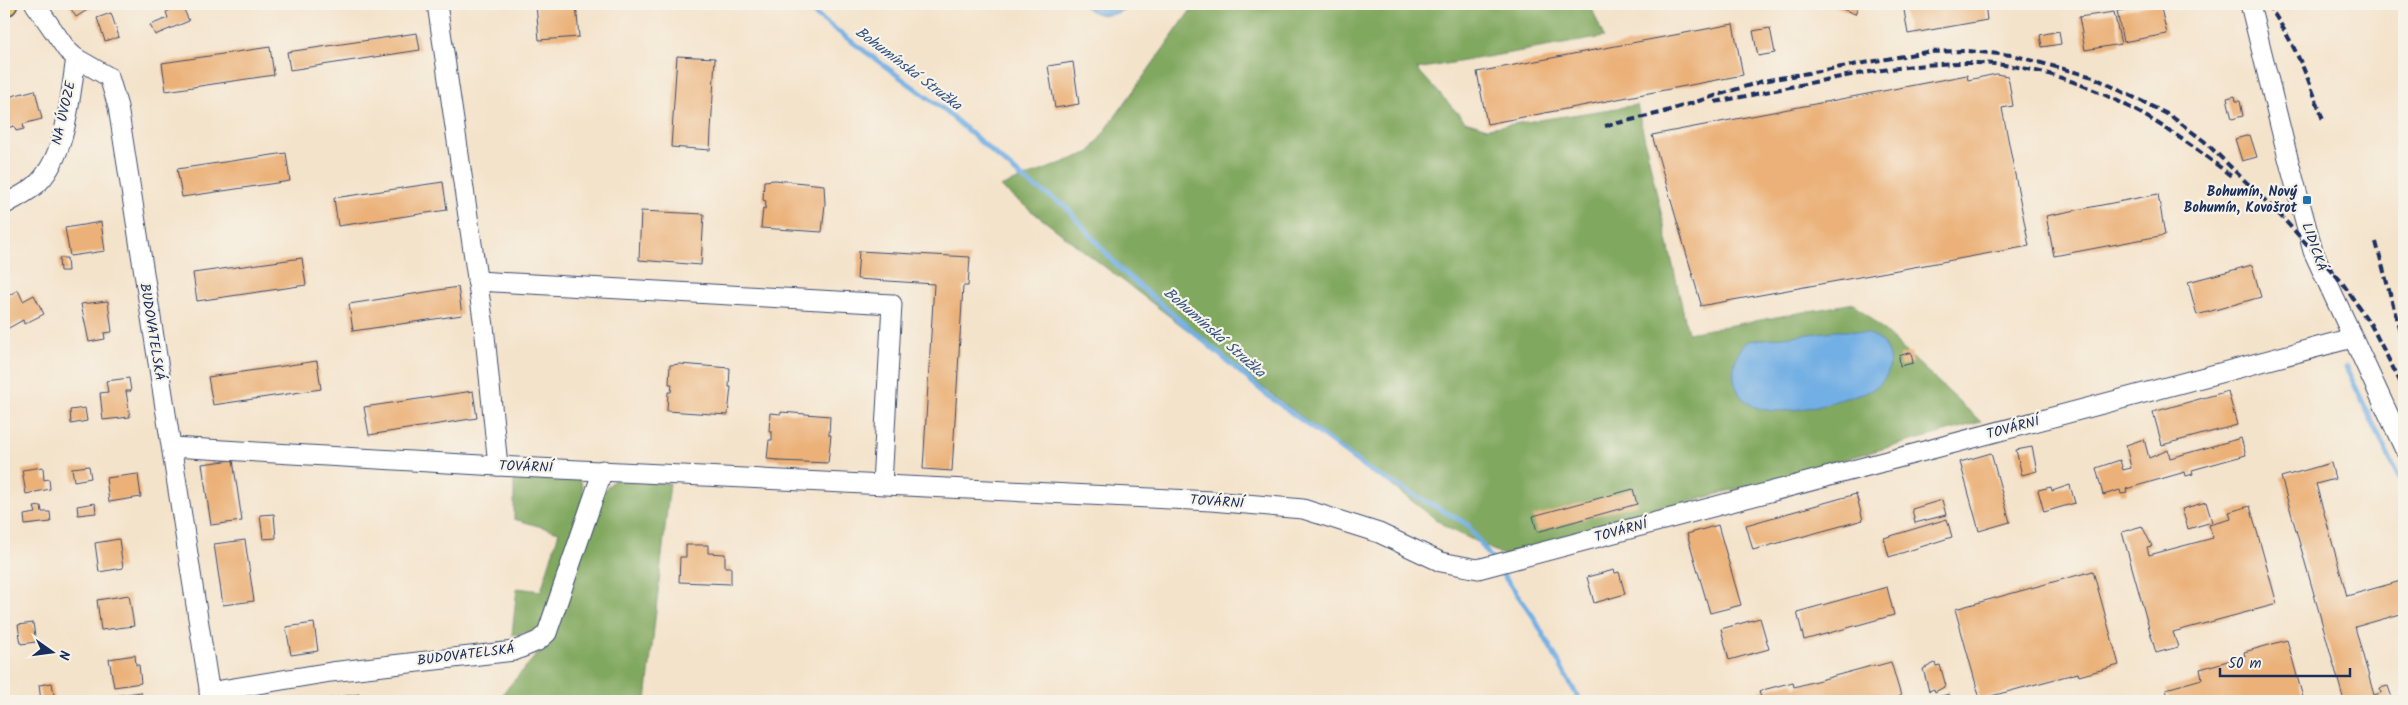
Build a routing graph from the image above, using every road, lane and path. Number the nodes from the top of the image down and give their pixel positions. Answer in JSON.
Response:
{"nodes":[{"id":1,"x":35,"y":4,"type":"edge"},
{"id":2,"x":437,"y":4,"type":"edge"},
{"id":3,"x":2250,"y":4,"type":"edge"},
{"id":4,"x":76,"y":58,"type":"junction"},
{"id":5,"x":4,"y":205,"type":"edge"},
{"id":6,"x":477,"y":281,"type":"junction"},
{"id":7,"x":2352,"y":338,"type":"junction"},
{"id":8,"x":172,"y":447,"type":"junction"},
{"id":9,"x":2404,"y":448,"type":"edge"},
{"id":10,"x":498,"y":466,"type":"junction"},
{"id":11,"x":603,"y":470,"type":"junction"},
{"id":12,"x":882,"y":484,"type":"junction"},
{"id":13,"x":210,"y":697,"type":"edge"}],
"edges":[{"from":1,"to":4,"type":"street","name":"BUDOVATELSKÁ"},
{"from":2,"to":6,"type":"street"},
{"from":3,"to":7,"type":"street","name":"LIDICKÁ"},
{"from":4,"to":5,"type":"street","name":"NA ÚVOZE"},
{"from":4,"to":8,"type":"street","name":"BUDOVATELSKÁ"},
{"from":6,"to":10,"type":"street"},
{"from":6,"to":12,"type":"street"},
{"from":7,"to":9,"type":"street","name":"LIDICKÁ"},
{"from":7,"to":12,"type":"street","name":"TOVÁRNÍ"},
{"from":8,"to":10,"type":"street","name":"TOVÁRNÍ"},
{"from":8,"to":13,"type":"street","name":"BUDOVATELSKÁ"},
{"from":10,"to":11,"type":"street","name":"TOVÁRNÍ"},
{"from":11,"to":12,"type":"street","name":"TOVÁRNÍ"},
{"from":11,"to":13,"type":"street","name":"BUDOVATELSKÁ"}]}
